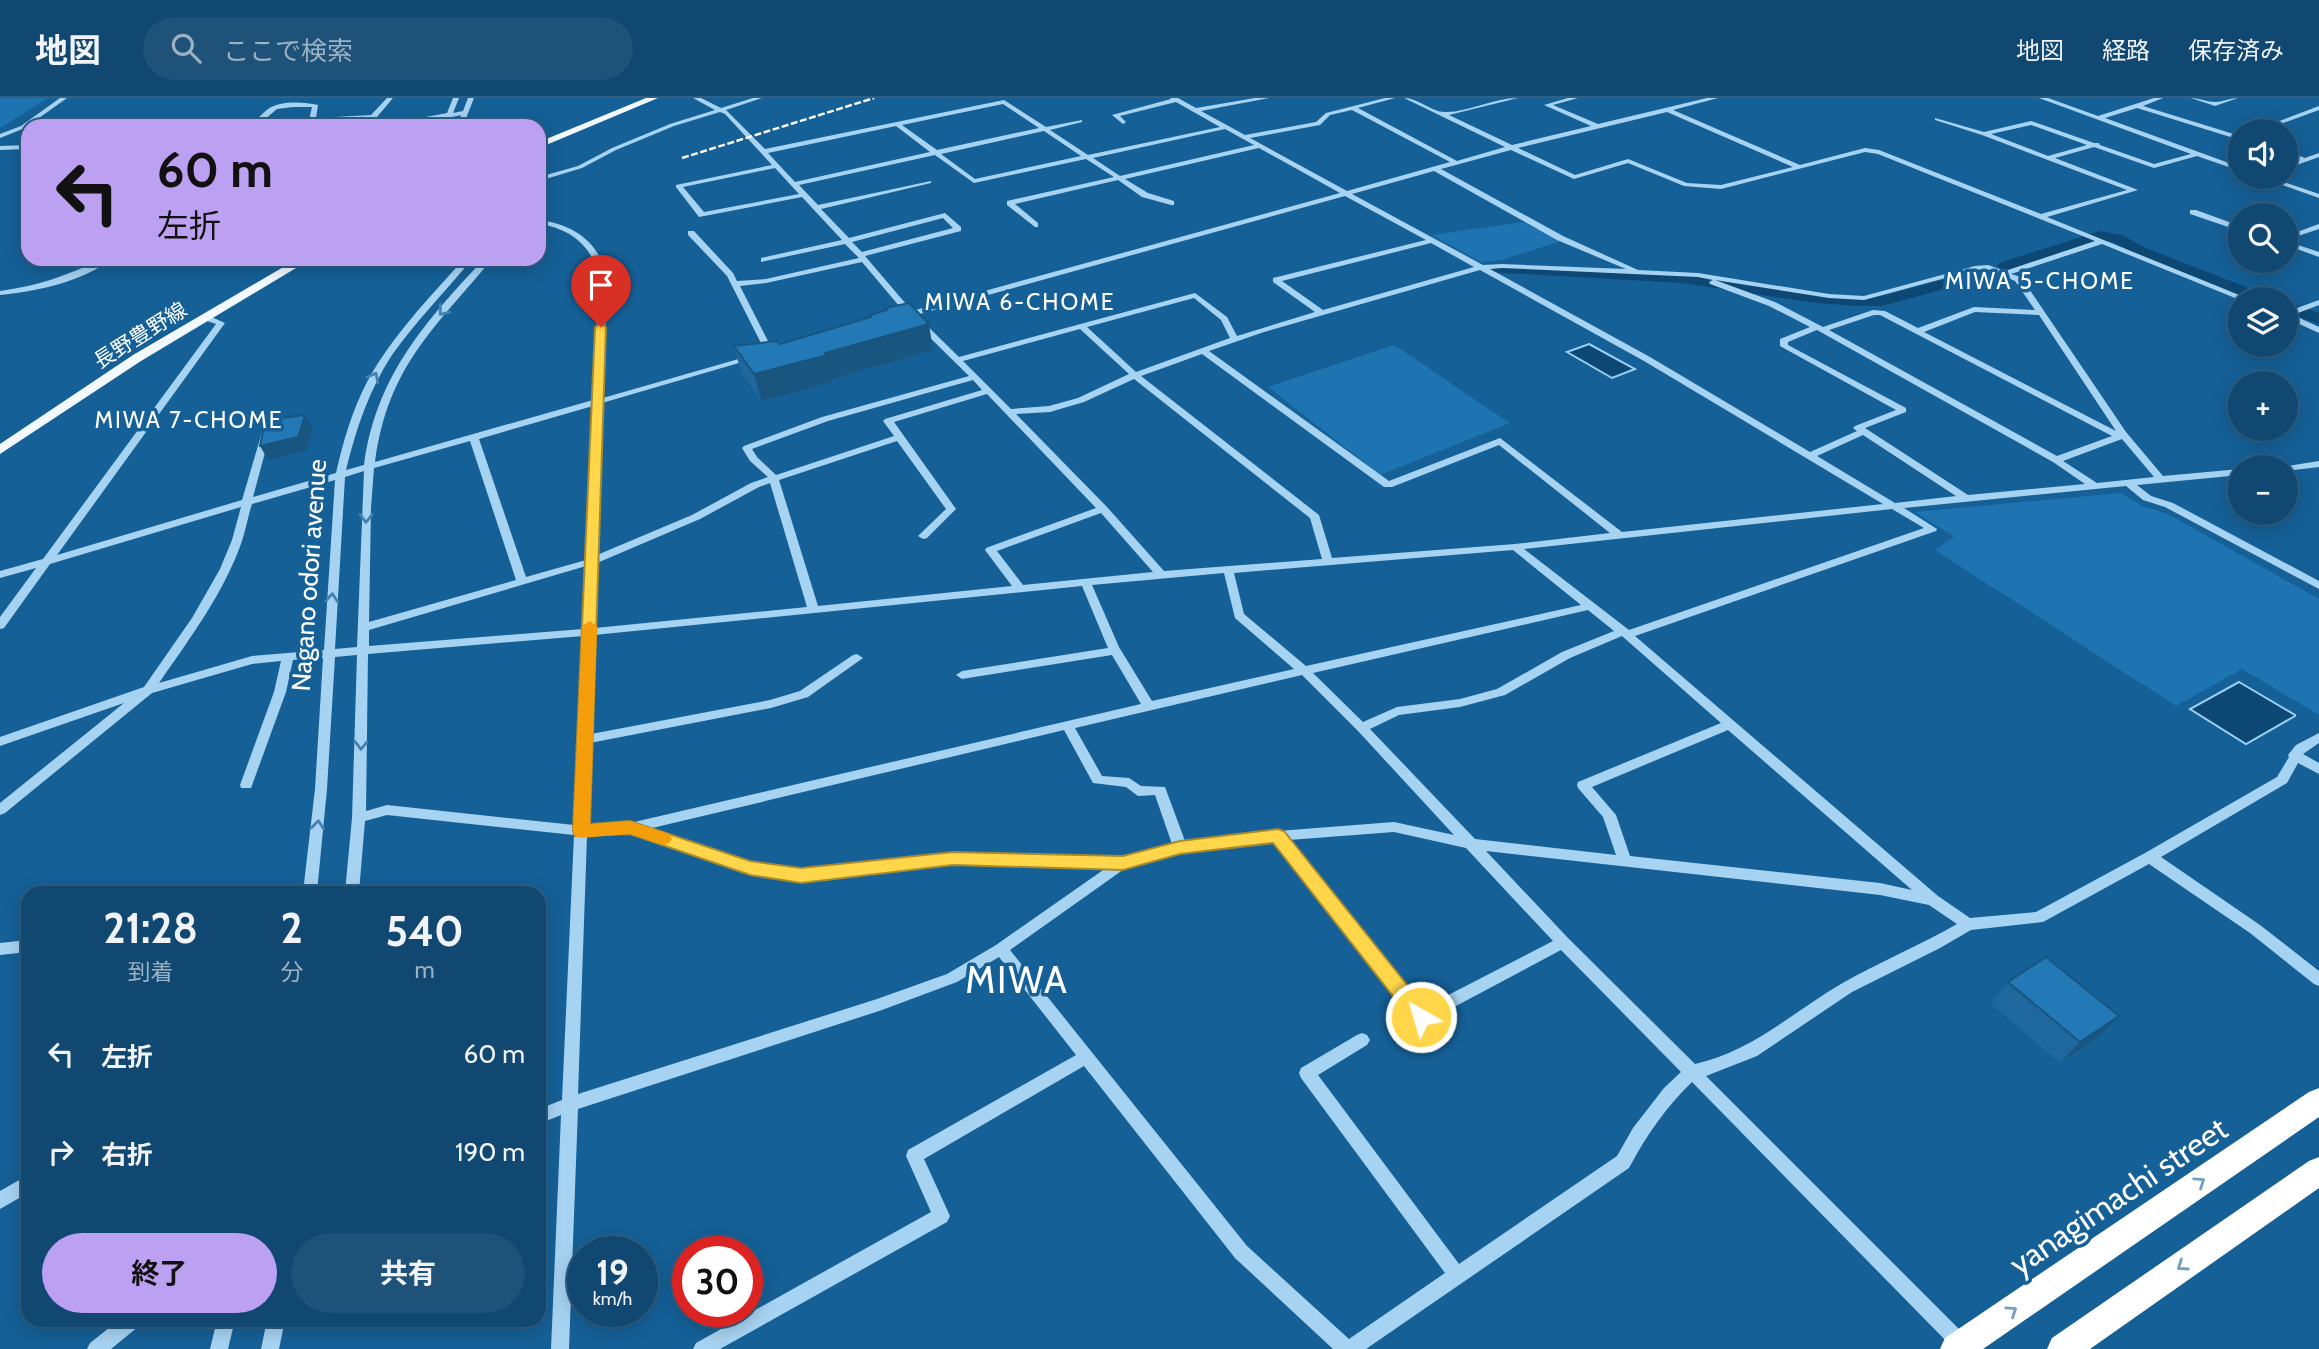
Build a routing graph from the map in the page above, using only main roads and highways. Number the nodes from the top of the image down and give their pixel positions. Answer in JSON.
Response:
{"nodes":[{"id":1,"x":654,"y":98,"type":"edge"},
{"id":2,"x":546,"y":142,"type":"edge"},
{"id":3,"x":293,"y":266,"type":"edge"},
{"id":4,"x":0,"y":450,"type":"edge"},
{"id":5,"x":2319,"y":1101,"type":"edge"},
{"id":6,"x":2319,"y":1171,"type":"edge"},
{"id":7,"x":1962,"y":1347,"type":"edge"},
{"id":8,"x":2063,"y":1349,"type":"edge"}],
"edges":[{"from":1,"to":2,"type":"main road"},
{"from":3,"to":4,"type":"main road","name":"長野豊野線"},
{"from":7,"to":5,"type":"highway","name":"yanagimachi street","one_way":true},
{"from":6,"to":8,"type":"highway","one_way":true}]}
